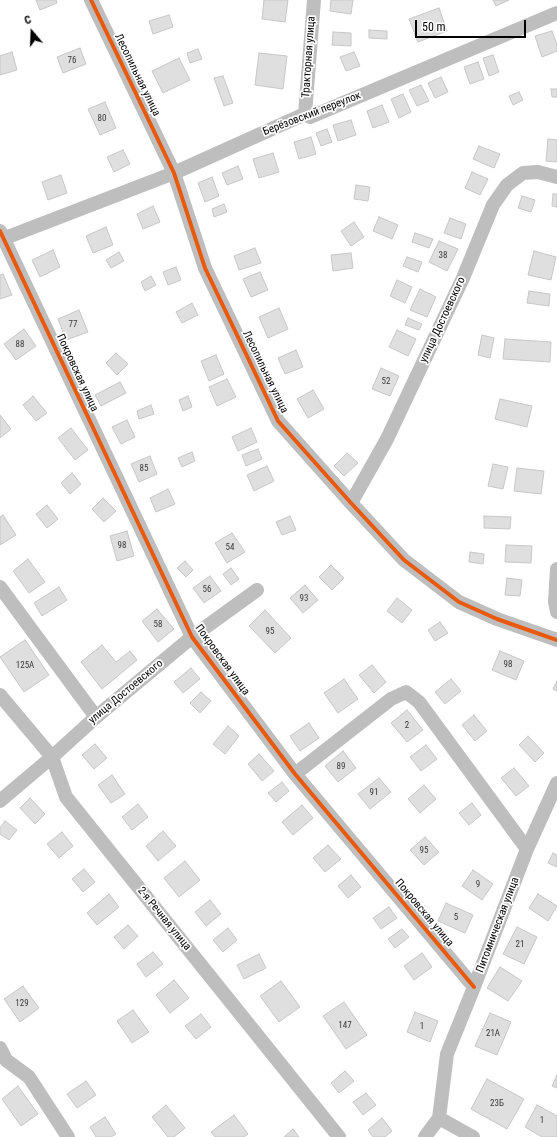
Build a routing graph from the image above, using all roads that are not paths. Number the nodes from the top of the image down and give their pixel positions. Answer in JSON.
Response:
{"nodes":[{"id":1,"x":91,"y":0,"type":"edge"},
{"id":2,"x":314,"y":0,"type":"edge"},
{"id":3,"x":557,"y":13,"type":"edge"},
{"id":4,"x":305,"y":114,"type":"junction"},
{"id":5,"x":174,"y":173,"type":"junction"},
{"id":6,"x":557,"y":177,"type":"edge"},
{"id":7,"x":1,"y":237,"type":"edge"},
{"id":8,"x":351,"y":503,"type":"junction"},
{"id":9,"x":557,"y":570,"type":"edge"},
{"id":10,"x":0,"y":587,"type":"edge"},
{"id":11,"x":258,"y":590,"type":"dead end"},
{"id":12,"x":557,"y":612,"type":"edge"},
{"id":13,"x":192,"y":637,"type":"junction"},
{"id":14,"x":557,"y":640,"type":"edge"},
{"id":15,"x":0,"y":695,"type":"edge"},
{"id":16,"x":96,"y":717,"type":"junction"},
{"id":17,"x":52,"y":757,"type":"junction"},
{"id":18,"x":295,"y":774,"type":"junction"},
{"id":19,"x":557,"y":783,"type":"edge"},
{"id":20,"x":0,"y":801,"type":"edge"},
{"id":21,"x":527,"y":849,"type":"junction"},
{"id":22,"x":474,"y":987,"type":"junction"},
{"id":23,"x":0,"y":1048,"type":"edge"},
{"id":24,"x":439,"y":1118,"type":"junction"},
{"id":25,"x":68,"y":1137,"type":"edge"},
{"id":26,"x":339,"y":1137,"type":"edge"},
{"id":27,"x":425,"y":1137,"type":"edge"},
{"id":28,"x":473,"y":1137,"type":"edge"}],
"edges":[{"from":1,"to":5,"type":"street","name":"Лесопильная улица"},
{"from":2,"to":4,"type":"street","name":"Тракторная улица"},
{"from":3,"to":4,"type":"street","name":"Берёзовский переулок"},
{"from":4,"to":5,"type":"street","name":"Берёзовский переулок"},
{"from":5,"to":7,"type":"street","name":"Берёзовский переулок"},
{"from":5,"to":8,"type":"street","name":"Лесопильная улица"},
{"from":6,"to":8,"type":"street","name":"улица Достоевского"},
{"from":7,"to":13,"type":"street","name":"Покровская улица"},
{"from":8,"to":14,"type":"street","name":"Лесопильная улица"},
{"from":9,"to":12,"type":"street"},
{"from":10,"to":16,"type":"street"},
{"from":11,"to":13,"type":"street","name":"улица Достоевского"},
{"from":13,"to":16,"type":"street","name":"улица Достоевского"},
{"from":13,"to":18,"type":"street","name":"Покровская улица"},
{"from":15,"to":17,"type":"street","name":"2-я Речная улица"},
{"from":16,"to":17,"type":"street","name":"улица Достоевского"},
{"from":17,"to":20,"type":"street","name":"улица Достоевского"},
{"from":17,"to":26,"type":"street","name":"2-я Речная улица"},
{"from":18,"to":21,"type":"street"},
{"from":18,"to":22,"type":"street","name":"Покровская улица"},
{"from":19,"to":21,"type":"street","name":"Питомническая улица"},
{"from":21,"to":22,"type":"street","name":"Питомническая улица"},
{"from":22,"to":24,"type":"street","name":"Питомническая улица"},
{"from":23,"to":25,"type":"street"},
{"from":24,"to":27,"type":"street","name":"Питомническая улица"},
{"from":24,"to":28,"type":"street"}]}
